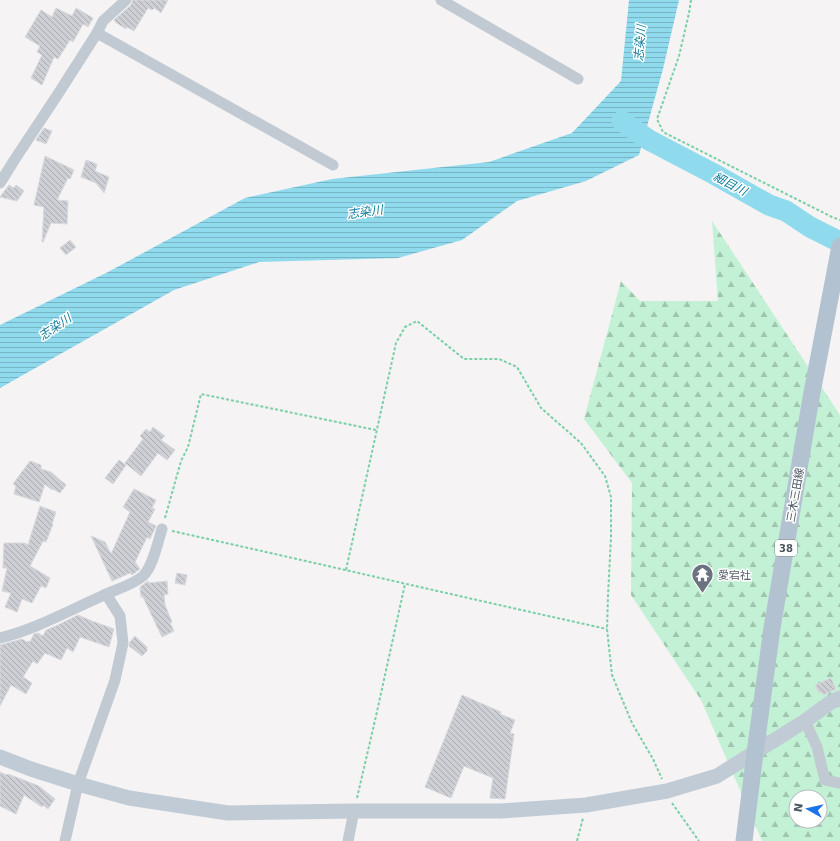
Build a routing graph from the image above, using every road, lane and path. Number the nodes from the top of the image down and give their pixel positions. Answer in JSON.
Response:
{"nodes":[{"id":1,"x":126,"y":0,"type":"edge"},
{"id":2,"x":442,"y":0,"type":"edge"},
{"id":3,"x":690,"y":0,"type":"edge"},
{"id":4,"x":97,"y":33,"type":"junction"},
{"id":5,"x":578,"y":79,"type":"dead end"},
{"id":6,"x":333,"y":166,"type":"dead end"},
{"id":7,"x":0,"y":183,"type":"edge"},
{"id":8,"x":840,"y":220,"type":"edge"},
{"id":9,"x":839,"y":251,"type":"edge"},
{"id":10,"x":376,"y":430,"type":"junction"},
{"id":11,"x":162,"y":528,"type":"junction"},
{"id":12,"x":346,"y":570,"type":"junction"},
{"id":13,"x":405,"y":584,"type":"junction"},
{"id":14,"x":106,"y":594,"type":"junction"},
{"id":15,"x":607,"y":629,"type":"junction"},
{"id":16,"x":0,"y":638,"type":"edge"},
{"id":17,"x":840,"y":698,"type":"edge"},
{"id":18,"x":805,"y":721,"type":"junction"},
{"id":19,"x":755,"y":753,"type":"junction"},
{"id":20,"x":0,"y":757,"type":"edge"},
{"id":21,"x":840,"y":783,"type":"edge"},
{"id":22,"x":78,"y":784,"type":"junction"},
{"id":23,"x":667,"y":791,"type":"junction"},
{"id":24,"x":586,"y":805,"type":"junction"},
{"id":25,"x":354,"y":811,"type":"junction"},
{"id":26,"x":65,"y":841,"type":"edge"},
{"id":27,"x":348,"y":841,"type":"edge"},
{"id":28,"x":577,"y":841,"type":"edge"},
{"id":29,"x":699,"y":841,"type":"edge"},
{"id":30,"x":744,"y":841,"type":"edge"}],
"edges":[{"from":1,"to":4,"type":"street"},
{"from":2,"to":5,"type":"street"},
{"from":3,"to":8,"type":"path"},
{"from":4,"to":6,"type":"street"},
{"from":4,"to":7,"type":"street"},
{"from":9,"to":19,"type":"main road","name":"三木三田線","number":"38"},
{"from":10,"to":11,"type":"path"},
{"from":10,"to":12,"type":"path"},
{"from":10,"to":15,"type":"path"},
{"from":11,"to":12,"type":"path"},
{"from":11,"to":14,"type":"street"},
{"from":12,"to":13,"type":"path"},
{"from":13,"to":15,"type":"path"},
{"from":13,"to":25,"type":"path"},
{"from":14,"to":16,"type":"street"},
{"from":14,"to":22,"type":"street"},
{"from":15,"to":23,"type":"path"},
{"from":17,"to":18,"type":"street"},
{"from":18,"to":19,"type":"street"},
{"from":18,"to":21,"type":"street"},
{"from":19,"to":23,"type":"street"},
{"from":19,"to":30,"type":"main road","name":"三木三田線","number":"38"},
{"from":20,"to":22,"type":"street"},
{"from":22,"to":25,"type":"street"},
{"from":22,"to":26,"type":"street"},
{"from":23,"to":24,"type":"street"},
{"from":23,"to":29,"type":"path"},
{"from":24,"to":25,"type":"street"},
{"from":24,"to":28,"type":"path"},
{"from":25,"to":27,"type":"street"}]}
